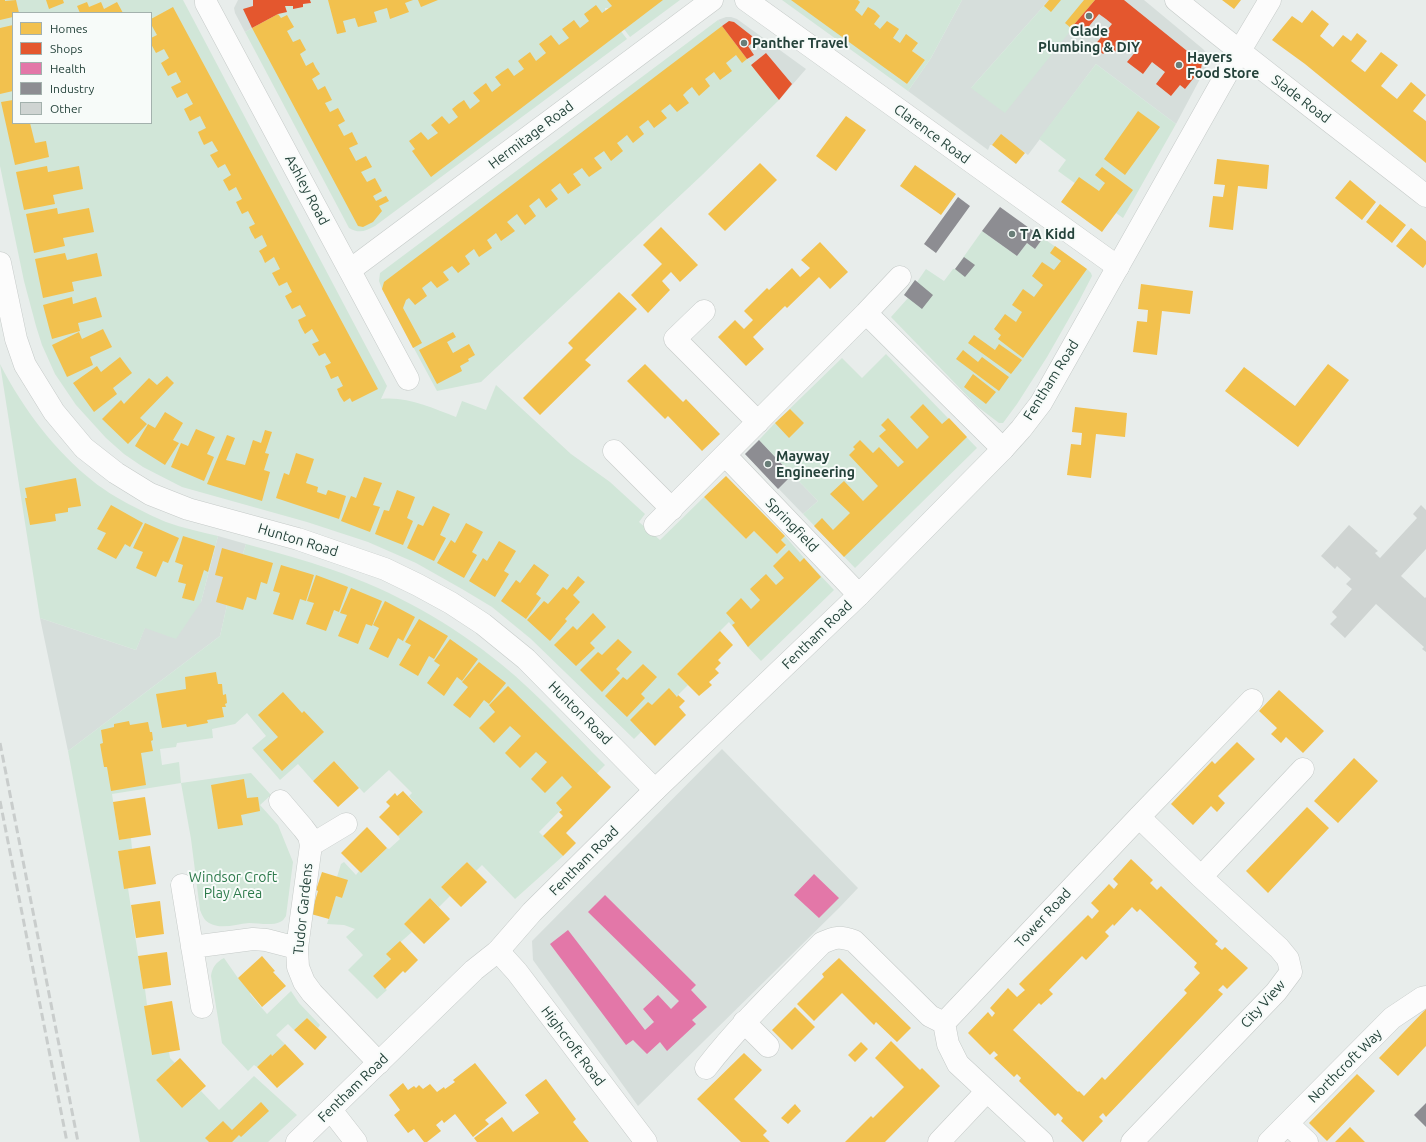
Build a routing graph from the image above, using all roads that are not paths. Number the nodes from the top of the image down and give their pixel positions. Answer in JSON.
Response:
{"nodes":[{"id":1,"x":206,"y":0,"type":"edge"},
{"id":2,"x":712,"y":0,"type":"edge"},
{"id":3,"x":746,"y":0,"type":"edge"},
{"id":4,"x":1176,"y":0,"type":"edge"},
{"id":5,"x":1270,"y":0,"type":"edge"},
{"id":6,"x":1239,"y":52,"type":"junction"},
{"id":7,"x":1426,"y":196,"type":"edge"},
{"id":8,"x":0,"y":263,"type":"edge"},
{"id":9,"x":1118,"y":267,"type":"junction"},
{"id":10,"x":350,"y":270,"type":"junction"},
{"id":11,"x":900,"y":277,"type":"dead end"},
{"id":12,"x":704,"y":311,"type":"dead end"},
{"id":13,"x":866,"y":313,"type":"junction"},
{"id":14,"x":408,"y":379,"type":"dead end"},
{"id":15,"x":758,"y":422,"type":"junction"},
{"id":16,"x":1003,"y":449,"type":"junction"},
{"id":17,"x":614,"y":451,"type":"dead end"},
{"id":18,"x":725,"y":455,"type":"junction"},
{"id":19,"x":672,"y":510,"type":"junction"},
{"id":20,"x":655,"y":525,"type":"dead end"},
{"id":21,"x":859,"y":595,"type":"junction"},
{"id":22,"x":1252,"y":700,"type":"dead end"},
{"id":23,"x":1303,"y":769,"type":"dead end"},
{"id":24,"x":655,"y":790,"type":"junction"},
{"id":25,"x":280,"y":801,"type":"dead end"},
{"id":26,"x":1139,"y":817,"type":"junction"},
{"id":27,"x":346,"y":824,"type":"dead end"},
{"id":28,"x":311,"y":845,"type":"junction"},
{"id":29,"x":1201,"y":877,"type":"junction"},
{"id":30,"x":182,"y":885,"type":"dead end"},
{"id":31,"x":192,"y":947,"type":"junction"},
{"id":32,"x":297,"y":948,"type":"junction"},
{"id":33,"x":498,"y":951,"type":"junction"},
{"id":34,"x":1426,"y":997,"type":"edge"},
{"id":35,"x":202,"y":1007,"type":"dead end"},
{"id":36,"x":744,"y":1022,"type":"junction"},
{"id":37,"x":944,"y":1024,"type":"junction"},
{"id":38,"x":768,"y":1046,"type":"dead end"},
{"id":39,"x":379,"y":1062,"type":"junction"},
{"id":40,"x":706,"y":1068,"type":"dead end"},
{"id":41,"x":987,"y":1091,"type":"junction"},
{"id":42,"x":331,"y":1110,"type":"junction"},
{"id":43,"x":1288,"y":1124,"type":"junction"},
{"id":44,"x":297,"y":1142,"type":"edge"},
{"id":45,"x":356,"y":1142,"type":"edge"},
{"id":46,"x":646,"y":1142,"type":"edge"},
{"id":47,"x":939,"y":1142,"type":"edge"},
{"id":48,"x":1042,"y":1142,"type":"edge"},
{"id":49,"x":1132,"y":1142,"type":"edge"},
{"id":50,"x":1269,"y":1142,"type":"edge"},
{"id":51,"x":1307,"y":1142,"type":"edge"}],
"edges":[{"from":1,"to":10,"type":"street","name":"Ashley Road"},
{"from":2,"to":10,"type":"street","name":"Hermitage Road"},
{"from":3,"to":9,"type":"street","name":"Clarence Road"},
{"from":4,"to":6,"type":"street","name":"Slade Road"},
{"from":5,"to":6,"type":"street","name":"Fentham Road"},
{"from":6,"to":7,"type":"street","name":"Slade Road"},
{"from":6,"to":9,"type":"street","name":"Fentham Road"},
{"from":8,"to":24,"type":"street","name":"Hunton Road"},
{"from":9,"to":16,"type":"street","name":"Fentham Road"},
{"from":10,"to":14,"type":"street","name":"Ashley Road"},
{"from":11,"to":13,"type":"street"},
{"from":12,"to":15,"type":"street"},
{"from":13,"to":15,"type":"street"},
{"from":13,"to":16,"type":"street"},
{"from":15,"to":18,"type":"street"},
{"from":16,"to":21,"type":"street","name":"Fentham Road"},
{"from":17,"to":19,"type":"street"},
{"from":18,"to":19,"type":"street"},
{"from":18,"to":21,"type":"street","name":"Springfield"},
{"from":19,"to":20,"type":"street"},
{"from":21,"to":24,"type":"street","name":"Fentham Road"},
{"from":22,"to":26,"type":"street","name":"Tower Road"},
{"from":23,"to":29,"type":"street"},
{"from":24,"to":33,"type":"street","name":"Fentham Road"},
{"from":25,"to":28,"type":"street","name":"Tudor Gardens"},
{"from":26,"to":29,"type":"street","name":"City View"},
{"from":26,"to":37,"type":"street","name":"Tower Road"},
{"from":27,"to":28,"type":"street","name":"Tudor Gardens"},
{"from":28,"to":32,"type":"street","name":"Tudor Gardens"},
{"from":29,"to":49,"type":"street","name":"City View"},
{"from":30,"to":31,"type":"street"},
{"from":31,"to":32,"type":"street"},
{"from":31,"to":35,"type":"street"},
{"from":32,"to":39,"type":"street","name":"Tudor Gardens"},
{"from":33,"to":39,"type":"street","name":"Fentham Road"},
{"from":33,"to":46,"type":"street","name":"Highcroft Road"},
{"from":34,"to":43,"type":"street","name":"Northcroft Way"},
{"from":36,"to":37,"type":"street"},
{"from":36,"to":38,"type":"street"},
{"from":36,"to":40,"type":"street"},
{"from":37,"to":41,"type":"street"},
{"from":39,"to":42,"type":"street","name":"Fentham Road"},
{"from":41,"to":47,"type":"street"},
{"from":41,"to":48,"type":"street"},
{"from":42,"to":44,"type":"street","name":"Fentham Road"},
{"from":42,"to":45,"type":"street"},
{"from":43,"to":50,"type":"street","name":"Northcroft Way"},
{"from":43,"to":51,"type":"street"}]}
